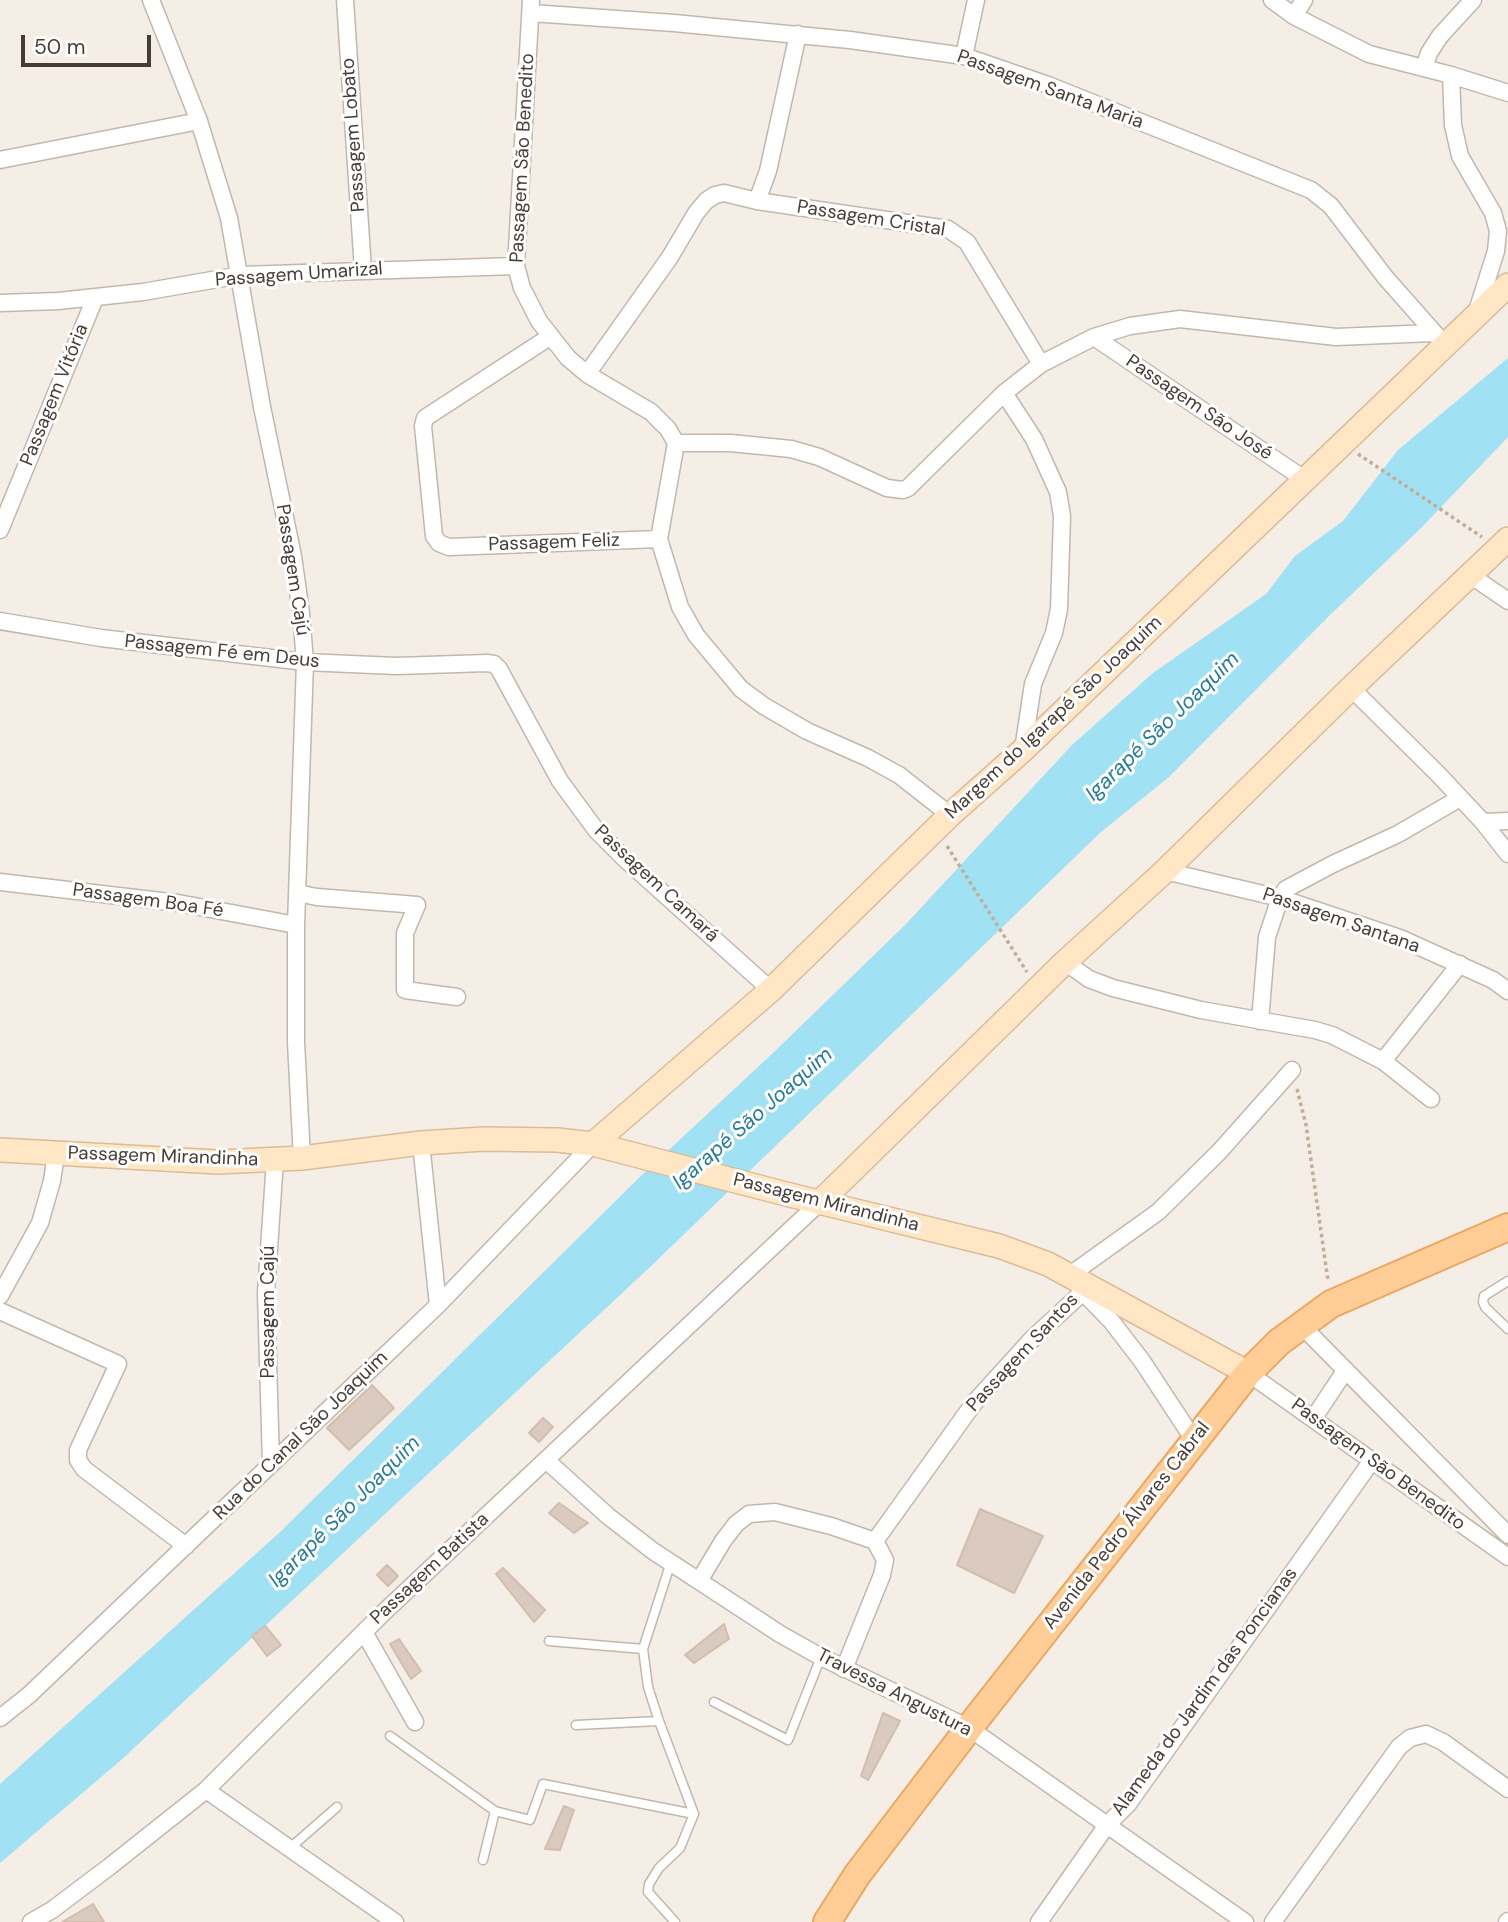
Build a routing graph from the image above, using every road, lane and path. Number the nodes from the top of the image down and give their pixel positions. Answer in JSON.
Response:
{"nodes":[{"id":1,"x":151,"y":0,"type":"edge"},
{"id":2,"x":345,"y":0,"type":"edge"},
{"id":3,"x":976,"y":0,"type":"edge"},
{"id":4,"x":1272,"y":0,"type":"edge"},
{"id":5,"x":1304,"y":0,"type":"edge"},
{"id":6,"x":1473,"y":0,"type":"edge"},
{"id":7,"x":531,"y":7,"type":"edge"},
{"id":8,"x":1294,"y":16,"type":"junction"},
{"id":9,"x":798,"y":34,"type":"junction"},
{"id":10,"x":964,"y":56,"type":"junction"},
{"id":11,"x":1424,"y":68,"type":"junction"},
{"id":12,"x":1451,"y":75,"type":"junction"},
{"id":13,"x":1508,"y":93,"type":"edge"},
{"id":14,"x":199,"y":121,"type":"junction"},
{"id":15,"x":0,"y":160,"type":"edge"},
{"id":16,"x":757,"y":201,"type":"junction"},
{"id":17,"x":516,"y":266,"type":"junction"},
{"id":18,"x":363,"y":270,"type":"junction"},
{"id":19,"x":241,"y":275,"type":"junction"},
{"id":20,"x":1508,"y":285,"type":"edge"},
{"id":21,"x":95,"y":298,"type":"junction"},
{"id":22,"x":0,"y":303,"type":"edge"},
{"id":23,"x":1475,"y":316,"type":"junction"},
{"id":24,"x":551,"y":336,"type":"junction"},
{"id":25,"x":1094,"y":337,"type":"junction"},
{"id":26,"x":1439,"y":339,"type":"junction"},
{"id":27,"x":1041,"y":364,"type":"junction"},
{"id":28,"x":587,"y":374,"type":"junction"},
{"id":29,"x":1004,"y":393,"type":"junction"},
{"id":30,"x":676,"y":443,"type":"junction"},
{"id":31,"x":1368,"y":461,"type":"dead end"},
{"id":32,"x":1304,"y":479,"type":"junction"},
{"id":33,"x":0,"y":530,"type":"edge"},
{"id":34,"x":659,"y":539,"type":"junction"},
{"id":35,"x":1503,"y":543,"type":"edge"},
{"id":36,"x":1470,"y":575,"type":"junction"},
{"id":37,"x":1508,"y":601,"type":"edge"},
{"id":38,"x":0,"y":621,"type":"edge"},
{"id":39,"x":305,"y":662,"type":"junction"},
{"id":40,"x":488,"y":663,"type":"joint"},
{"id":41,"x":1351,"y":688,"type":"junction"},
{"id":42,"x":1023,"y":750,"type":"junction"},
{"id":43,"x":1460,"y":797,"type":"junction"},
{"id":44,"x":950,"y":815,"type":"junction"},
{"id":45,"x":1508,"y":821,"type":"edge"},
{"id":46,"x":1483,"y":822,"type":"junction"},
{"id":47,"x":1508,"y":854,"type":"edge"},
{"id":48,"x":959,"y":864,"type":"dead end"},
{"id":49,"x":1165,"y":871,"type":"junction"},
{"id":50,"x":0,"y":882,"type":"edge"},
{"id":51,"x":297,"y":893,"type":"junction"},
{"id":52,"x":1280,"y":898,"type":"junction"},
{"id":53,"x":296,"y":925,"type":"junction"},
{"id":54,"x":1065,"y":962,"type":"junction"},
{"id":55,"x":1460,"y":964,"type":"junction"},
{"id":56,"x":1037,"y":989,"type":"junction"},
{"id":57,"x":771,"y":990,"type":"junction"},
{"id":58,"x":1508,"y":991,"type":"edge"},
{"id":59,"x":457,"y":997,"type":"dead end"},
{"id":60,"x":1260,"y":1021,"type":"junction"},
{"id":61,"x":1383,"y":1060,"type":"junction"},
{"id":62,"x":1292,"y":1070,"type":"joint"},
{"id":63,"x":1431,"y":1099,"type":"dead end"},
{"id":64,"x":421,"y":1143,"type":"junction"},
{"id":65,"x":600,"y":1146,"type":"junction"},
{"id":66,"x":0,"y":1150,"type":"edge"},
{"id":67,"x":56,"y":1154,"type":"junction"},
{"id":68,"x":302,"y":1158,"type":"junction"},
{"id":69,"x":275,"y":1160,"type":"junction"},
{"id":70,"x":819,"y":1203,"type":"junction"},
{"id":71,"x":1508,"y":1227,"type":"edge"},
{"id":72,"x":1508,"y":1281,"type":"edge"},
{"id":73,"x":1077,"y":1284,"type":"junction"},
{"id":74,"x":0,"y":1296,"type":"edge"},
{"id":75,"x":1331,"y":1304,"type":"junction"},
{"id":76,"x":438,"y":1305,"type":"junction"},
{"id":77,"x":0,"y":1311,"type":"edge"},
{"id":78,"x":1300,"y":1324,"type":"junction"},
{"id":79,"x":1508,"y":1329,"type":"edge"},
{"id":80,"x":1345,"y":1371,"type":"junction"},
{"id":81,"x":1248,"y":1373,"type":"junction"},
{"id":82,"x":1313,"y":1419,"type":"junction"},
{"id":83,"x":1195,"y":1440,"type":"junction"},
{"id":84,"x":546,"y":1460,"type":"junction"},
{"id":85,"x":1371,"y":1462,"type":"junction"},
{"id":86,"x":271,"y":1463,"type":"junction"},
{"id":87,"x":1508,"y":1535,"type":"edge"},
{"id":88,"x":875,"y":1541,"type":"junction"},
{"id":89,"x":186,"y":1546,"type":"junction"},
{"id":90,"x":1508,"y":1557,"type":"edge"},
{"id":91,"x":671,"y":1562,"type":"junction"},
{"id":92,"x":699,"y":1581,"type":"junction"},
{"id":93,"x":364,"y":1632,"type":"junction"},
{"id":94,"x":549,"y":1641,"type":"dead end"},
{"id":95,"x":643,"y":1649,"type":"junction"},
{"id":96,"x":821,"y":1657,"type":"junction"},
{"id":97,"x":844,"y":1669,"type":"junction"},
{"id":98,"x":714,"y":1702,"type":"dead end"},
{"id":99,"x":0,"y":1718,"type":"edge"},
{"id":100,"x":415,"y":1721,"type":"dead end"},
{"id":101,"x":659,"y":1721,"type":"junction"},
{"id":102,"x":576,"y":1725,"type":"dead end"},
{"id":103,"x":969,"y":1728,"type":"junction"},
{"id":104,"x":390,"y":1736,"type":"dead end"},
{"id":105,"x":1508,"y":1789,"type":"edge"},
{"id":106,"x":206,"y":1790,"type":"junction"},
{"id":107,"x":337,"y":1807,"type":"dead end"},
{"id":108,"x":495,"y":1811,"type":"junction"},
{"id":109,"x":694,"y":1814,"type":"junction"},
{"id":110,"x":1107,"y":1825,"type":"junction"},
{"id":111,"x":290,"y":1848,"type":"junction"},
{"id":112,"x":483,"y":1860,"type":"dead end"},
{"id":113,"x":56,"y":1916,"type":"edge"},
{"id":114,"x":31,"y":1922,"type":"edge"},
{"id":115,"x":395,"y":1922,"type":"edge"},
{"id":116,"x":675,"y":1922,"type":"edge"},
{"id":117,"x":827,"y":1922,"type":"edge"},
{"id":118,"x":1039,"y":1922,"type":"edge"},
{"id":119,"x":1245,"y":1922,"type":"edge"},
{"id":120,"x":1273,"y":1922,"type":"edge"}],
"edges":[{"from":1,"to":14,"type":"street","name":"Passagem Cajú"},
{"from":2,"to":18,"type":"street","name":"Passagem Lobato"},
{"from":3,"to":10,"type":"street"},
{"from":4,"to":8,"type":"street"},
{"from":5,"to":8,"type":"street"},
{"from":6,"to":11,"type":"street"},
{"from":7,"to":9,"type":"street","name":"Passagem Santa Maria"},
{"from":7,"to":17,"type":"street","name":"Passagem São Benedito"},
{"from":8,"to":11,"type":"street"},
{"from":9,"to":10,"type":"street","name":"Passagem Santa Maria"},
{"from":9,"to":16,"type":"street"},
{"from":10,"to":26,"type":"street","name":"Passagem Santa Maria"},
{"from":11,"to":12,"type":"street"},
{"from":12,"to":13,"type":"street"},
{"from":12,"to":23,"type":"street"},
{"from":14,"to":15,"type":"street"},
{"from":14,"to":19,"type":"street","name":"Passagem Cajú"},
{"from":16,"to":27,"type":"street","name":"Passagem Cristal"},
{"from":16,"to":28,"type":"street","name":"Passagem Cristal"},
{"from":17,"to":18,"type":"street","name":"Passagem Umarizal"},
{"from":17,"to":24,"type":"street","name":"Passagem São Benedito"},
{"from":18,"to":19,"type":"street","name":"Passagem Umarizal"},
{"from":19,"to":21,"type":"street","name":"Passagem Umarizal"},
{"from":19,"to":39,"type":"street","name":"Passagem Cajú"},
{"from":20,"to":23,"type":"street","name":"Margem do Igarapé São Joaquim"},
{"from":21,"to":22,"type":"street","name":"Passagem Umarizal"},
{"from":21,"to":33,"type":"street","name":"Passagem Vitória"},
{"from":23,"to":26,"type":"street","name":"Margem do Igarapé São Joaquim"},
{"from":24,"to":28,"type":"street","name":"Passagem São Benedito"},
{"from":24,"to":34,"type":"street","name":"Passagem Feliz"},
{"from":25,"to":26,"type":"street"},
{"from":25,"to":27,"type":"street"},
{"from":25,"to":32,"type":"street","name":"Passagem São José"},
{"from":26,"to":32,"type":"street","name":"Margem do Igarapé São Joaquim"},
{"from":27,"to":29,"type":"street"},
{"from":28,"to":30,"type":"street","name":"Passagem São Benedito"},
{"from":29,"to":30,"type":"street"},
{"from":29,"to":42,"type":"street"},
{"from":30,"to":34,"type":"street"},
{"from":31,"to":35,"type":"path"},
{"from":32,"to":42,"type":"street","name":"Margem do Igarapé São Joaquim"},
{"from":34,"to":44,"type":"street"},
{"from":35,"to":36,"type":"street"},
{"from":36,"to":37,"type":"street"},
{"from":36,"to":41,"type":"street"},
{"from":38,"to":39,"type":"street","name":"Passagem Fé em Deus"},
{"from":39,"to":40,"type":"street","name":"Passagem Fé em Deus"},
{"from":39,"to":51,"type":"street","name":"Passagem Cajú"},
{"from":40,"to":57,"type":"street","name":"Passagem Camará"},
{"from":41,"to":43,"type":"street"},
{"from":41,"to":49,"type":"street"},
{"from":42,"to":44,"type":"street","name":"Margem do Igarapé São Joaquim"},
{"from":43,"to":46,"type":"street"},
{"from":43,"to":52,"type":"street"},
{"from":44,"to":57,"type":"street","name":"Margem do Igarapé São Joaquim"},
{"from":45,"to":46,"type":"street"},
{"from":46,"to":47,"type":"street"},
{"from":48,"to":56,"type":"path"},
{"from":49,"to":52,"type":"street","name":"Passagem Santana"},
{"from":49,"to":54,"type":"street"},
{"from":50,"to":53,"type":"street","name":"Passagem Boa Fé"},
{"from":51,"to":53,"type":"street","name":"Passagem Cajú"},
{"from":51,"to":59,"type":"street"},
{"from":52,"to":55,"type":"street","name":"Passagem Santana"},
{"from":52,"to":60,"type":"street"},
{"from":53,"to":68,"type":"street","name":"Passagem Cajú"},
{"from":54,"to":56,"type":"street"},
{"from":54,"to":60,"type":"street"},
{"from":55,"to":58,"type":"street","name":"Passagem Santana"},
{"from":55,"to":61,"type":"street"},
{"from":56,"to":70,"type":"street"},
{"from":57,"to":65,"type":"street","name":"Margem do Igarapé São Joaquim"},
{"from":60,"to":61,"type":"street"},
{"from":61,"to":63,"type":"street"},
{"from":62,"to":73,"type":"street","name":"Passagem Santos"},
{"from":62,"to":75,"type":"path"},
{"from":64,"to":65,"type":"street","name":"Passagem Mirandinha"},
{"from":64,"to":68,"type":"street","name":"Passagem Mirandinha"},
{"from":64,"to":76,"type":"street"},
{"from":65,"to":70,"type":"street","name":"Passagem Mirandinha"},
{"from":65,"to":76,"type":"street","name":"Rua do Canal São Joaquim"},
{"from":66,"to":67,"type":"street","name":"Passagem Mirandinha"},
{"from":67,"to":69,"type":"street","name":"Passagem Mirandinha"},
{"from":67,"to":74,"type":"street"},
{"from":68,"to":69,"type":"street","name":"Passagem Mirandinha"},
{"from":69,"to":86,"type":"street","name":"Passagem Cajú"},
{"from":70,"to":73,"type":"street","name":"Passagem Mirandinha"},
{"from":70,"to":84,"type":"street","name":"Passagem Batista"},
{"from":71,"to":75,"type":"main road","name":"Avenida Pedro Álvares Cabral"},
{"from":72,"to":79,"type":"lane"},
{"from":73,"to":81,"type":"street","name":"Passagem Mirandinha"},
{"from":73,"to":83,"type":"street"},
{"from":73,"to":88,"type":"street","name":"Passagem Santos"},
{"from":75,"to":78,"type":"main road","name":"Avenida Pedro Álvares Cabral"},
{"from":76,"to":86,"type":"street","name":"Rua do Canal São Joaquim"},
{"from":77,"to":89,"type":"street"},
{"from":78,"to":80,"type":"street","name":"Passagem São Benedito"},
{"from":78,"to":81,"type":"main road","name":"Avenida Pedro Álvares Cabral"},
{"from":80,"to":82,"type":"street"},
{"from":80,"to":87,"type":"street","name":"Passagem São Benedito"},
{"from":81,"to":82,"type":"street","name":"Passagem São Benedito"},
{"from":81,"to":83,"type":"main road","name":"Avenida Pedro Álvares Cabral"},
{"from":82,"to":85,"type":"street","name":"Passagem São Benedito"},
{"from":83,"to":103,"type":"main road","name":"Avenida Pedro Álvares Cabral"},
{"from":84,"to":91,"type":"street","name":"Travessa Angustura"},
{"from":84,"to":93,"type":"street","name":"Passagem Batista"},
{"from":85,"to":90,"type":"street","name":"Passagem São Benedito"},
{"from":85,"to":110,"type":"street","name":"Alameda do Jardim das Poncianas"},
{"from":86,"to":89,"type":"street","name":"Rua do Canal São Joaquim"},
{"from":88,"to":92,"type":"street"},
{"from":88,"to":97,"type":"street"},
{"from":89,"to":99,"type":"street","name":"Rua do Canal São Joaquim"},
{"from":91,"to":92,"type":"street","name":"Travessa Angustura"},
{"from":91,"to":95,"type":"lane"},
{"from":92,"to":96,"type":"street","name":"Travessa Angustura"},
{"from":93,"to":100,"type":"street"},
{"from":93,"to":106,"type":"street","name":"Passagem Batista"},
{"from":94,"to":95,"type":"lane"},
{"from":95,"to":101,"type":"lane"},
{"from":96,"to":97,"type":"street","name":"Travessa Angustura"},
{"from":96,"to":98,"type":"lane"},
{"from":97,"to":103,"type":"street","name":"Travessa Angustura"},
{"from":101,"to":102,"type":"lane"},
{"from":101,"to":109,"type":"lane"},
{"from":103,"to":110,"type":"street","name":"Travessa Angustura"},
{"from":103,"to":117,"type":"main road","name":"Avenida Pedro Álvares Cabral"},
{"from":104,"to":108,"type":"lane"},
{"from":105,"to":120,"type":"street"},
{"from":106,"to":111,"type":"street"},
{"from":106,"to":113,"type":"street","name":"Passagem Batista"},
{"from":107,"to":111,"type":"lane"},
{"from":108,"to":109,"type":"lane"},
{"from":108,"to":112,"type":"lane"},
{"from":109,"to":116,"type":"lane"},
{"from":110,"to":118,"type":"street","name":"Alameda do Jardim das Poncianas"},
{"from":110,"to":119,"type":"street","name":"Travessa Angustura"},
{"from":111,"to":115,"type":"street"},
{"from":113,"to":114,"type":"street","name":"Passagem Batista"}]}
